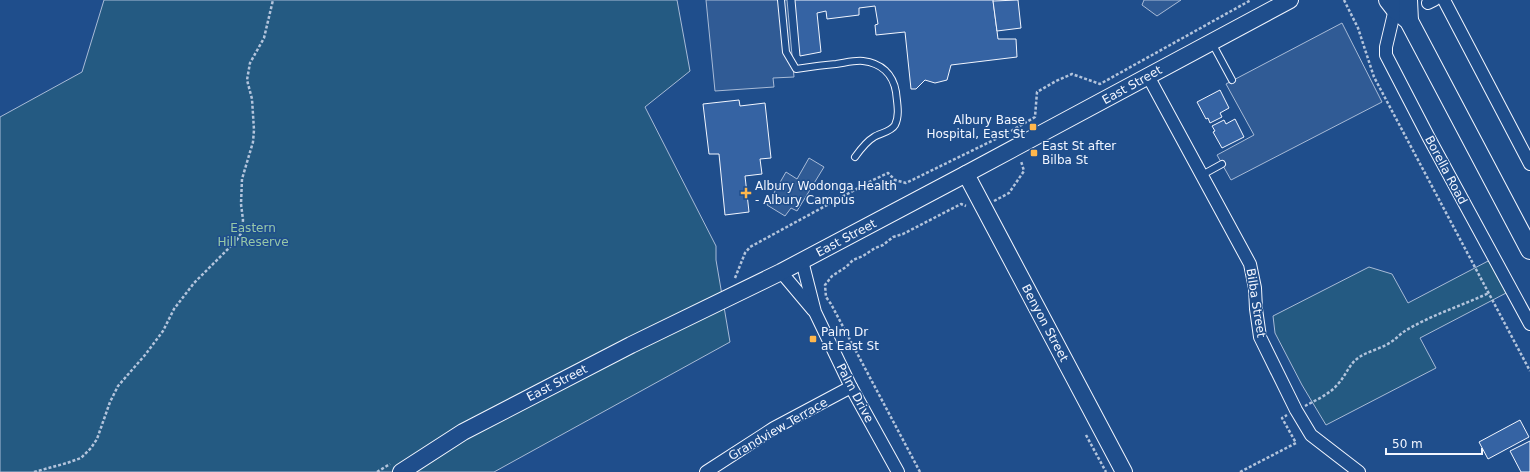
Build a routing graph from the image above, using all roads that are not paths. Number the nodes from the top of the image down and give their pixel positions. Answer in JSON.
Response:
{"nodes":[{"id":1,"x":781,"y":0,"type":"edge"},
{"id":2,"x":1290,"y":0,"type":"edge"},
{"id":3,"x":1444,"y":0,"type":"edge"},
{"id":4,"x":1397,"y":3,"type":"edge"},
{"id":5,"x":1211,"y":41,"type":"junction"},
{"id":6,"x":1148,"y":76,"type":"junction"},
{"id":7,"x":1232,"y":80,"type":"dead end"},
{"id":8,"x":855,"y":157,"type":"dead end"},
{"id":9,"x":1222,"y":164,"type":"dead end"},
{"id":10,"x":1530,"y":164,"type":"edge"},
{"id":11,"x":966,"y":174,"type":"junction"},
{"id":12,"x":1202,"y":174,"type":"junction"},
{"id":13,"x":1530,"y":250,"type":"edge"},
{"id":14,"x":802,"y":261,"type":"junction"},
{"id":15,"x":781,"y":272,"type":"junction"},
{"id":16,"x":816,"y":312,"type":"junction"},
{"id":17,"x":1530,"y":324,"type":"edge"},
{"id":18,"x":851,"y":387,"type":"junction"},
{"id":19,"x":398,"y":466,"type":"edge"},
{"id":20,"x":706,"y":472,"type":"edge"},
{"id":21,"x":898,"y":472,"type":"edge"},
{"id":22,"x":1124,"y":472,"type":"edge"},
{"id":23,"x":1359,"y":472,"type":"edge"}],
"edges":[{"from":1,"to":8,"type":"lane"},
{"from":2,"to":5,"type":"main road","name":"East Street"},
{"from":3,"to":10,"type":"street"},
{"from":4,"to":13,"type":"main road","name":"Borella Road"},
{"from":4,"to":17,"type":"street","name":"Borella Road"},
{"from":5,"to":6,"type":"main road","name":"East Street"},
{"from":5,"to":7,"type":"lane"},
{"from":6,"to":11,"type":"main road","name":"East Street"},
{"from":6,"to":12,"type":"street","name":"Bilba Street"},
{"from":9,"to":12,"type":"lane"},
{"from":11,"to":14,"type":"main road","name":"East Street"},
{"from":11,"to":22,"type":"main road","name":"Benyon Street"},
{"from":12,"to":23,"type":"street","name":"Bilba Street"},
{"from":14,"to":15,"type":"main road","name":"East Street"},
{"from":14,"to":16,"type":"street","name":"Palm Drive"},
{"from":15,"to":16,"type":"street","name":"Palm Drive"},
{"from":15,"to":19,"type":"main road","name":"East Street"},
{"from":16,"to":18,"type":"street","name":"Palm Drive"},
{"from":18,"to":20,"type":"street","name":"Grandview Terrace"},
{"from":18,"to":21,"type":"street","name":"Palm Drive"}]}
